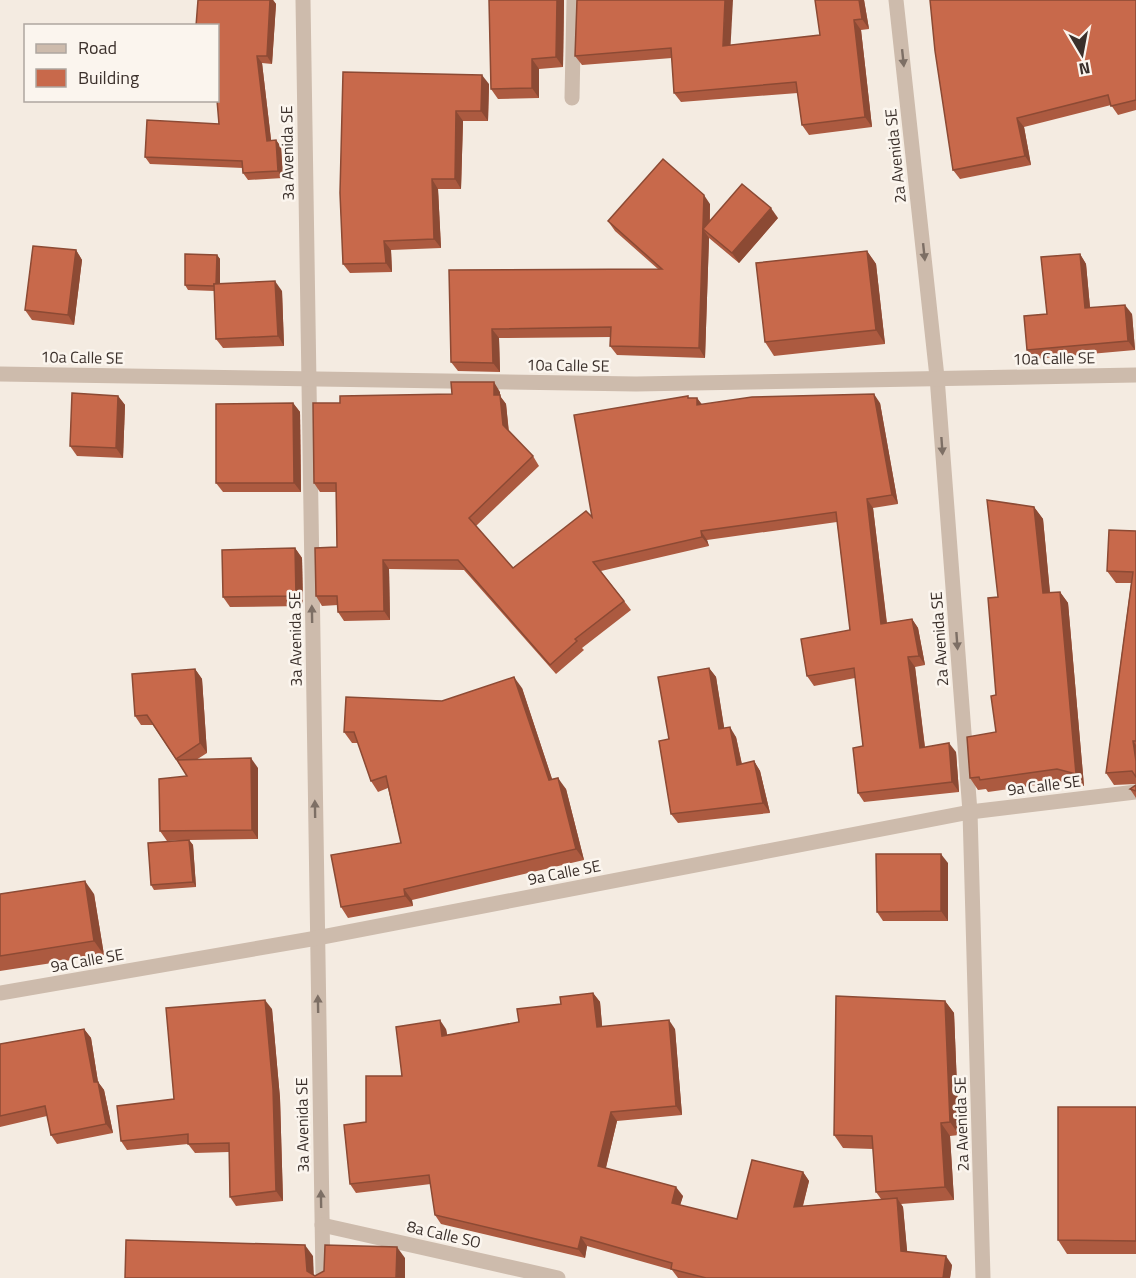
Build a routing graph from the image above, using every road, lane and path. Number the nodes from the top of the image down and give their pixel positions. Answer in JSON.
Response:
{"nodes":[{"id":1,"x":303,"y":0,"type":"edge"},
{"id":2,"x":574,"y":0,"type":"edge"},
{"id":3,"x":896,"y":0,"type":"edge"},
{"id":4,"x":572,"y":98,"type":"dead end"},
{"id":5,"x":0,"y":374,"type":"edge"},
{"id":6,"x":1136,"y":375,"type":"edge"},
{"id":7,"x":937,"y":377,"type":"junction"},
{"id":8,"x":309,"y":380,"type":"junction"},
{"id":9,"x":1136,"y":792,"type":"edge"},
{"id":10,"x":970,"y":812,"type":"junction"},
{"id":11,"x":317,"y":938,"type":"junction"},
{"id":12,"x":0,"y":993,"type":"edge"},
{"id":13,"x":322,"y":1225,"type":"junction"},
{"id":14,"x":323,"y":1278,"type":"edge"},
{"id":15,"x":558,"y":1278,"type":"edge"},
{"id":16,"x":983,"y":1278,"type":"edge"}],
"edges":[{"from":1,"to":8,"type":"street","name":"3a Avenida SE"},
{"from":2,"to":4,"type":"street"},
{"from":3,"to":7,"type":"street","name":"2a Avenida SE","one_way":true},
{"from":5,"to":8,"type":"street","name":"10a Calle SE"},
{"from":6,"to":7,"type":"street","name":"10a Calle SE"},
{"from":7,"to":8,"type":"street","name":"10a Calle SE"},
{"from":7,"to":10,"type":"street","name":"2a Avenida SE","one_way":true},
{"from":11,"to":8,"type":"street","name":"3a Avenida SE","one_way":true},
{"from":9,"to":10,"type":"street","name":"9a Calle SE"},
{"from":10,"to":11,"type":"street","name":"9a Calle SE"},
{"from":10,"to":16,"type":"street","name":"2a Avenida SE"},
{"from":11,"to":12,"type":"street","name":"9a Calle SE"},
{"from":13,"to":11,"type":"street","name":"3a Avenida SE","one_way":true},
{"from":13,"to":14,"type":"street","name":"3a Avenida SE"},
{"from":13,"to":15,"type":"street","name":"8a Calle SO"}]}
